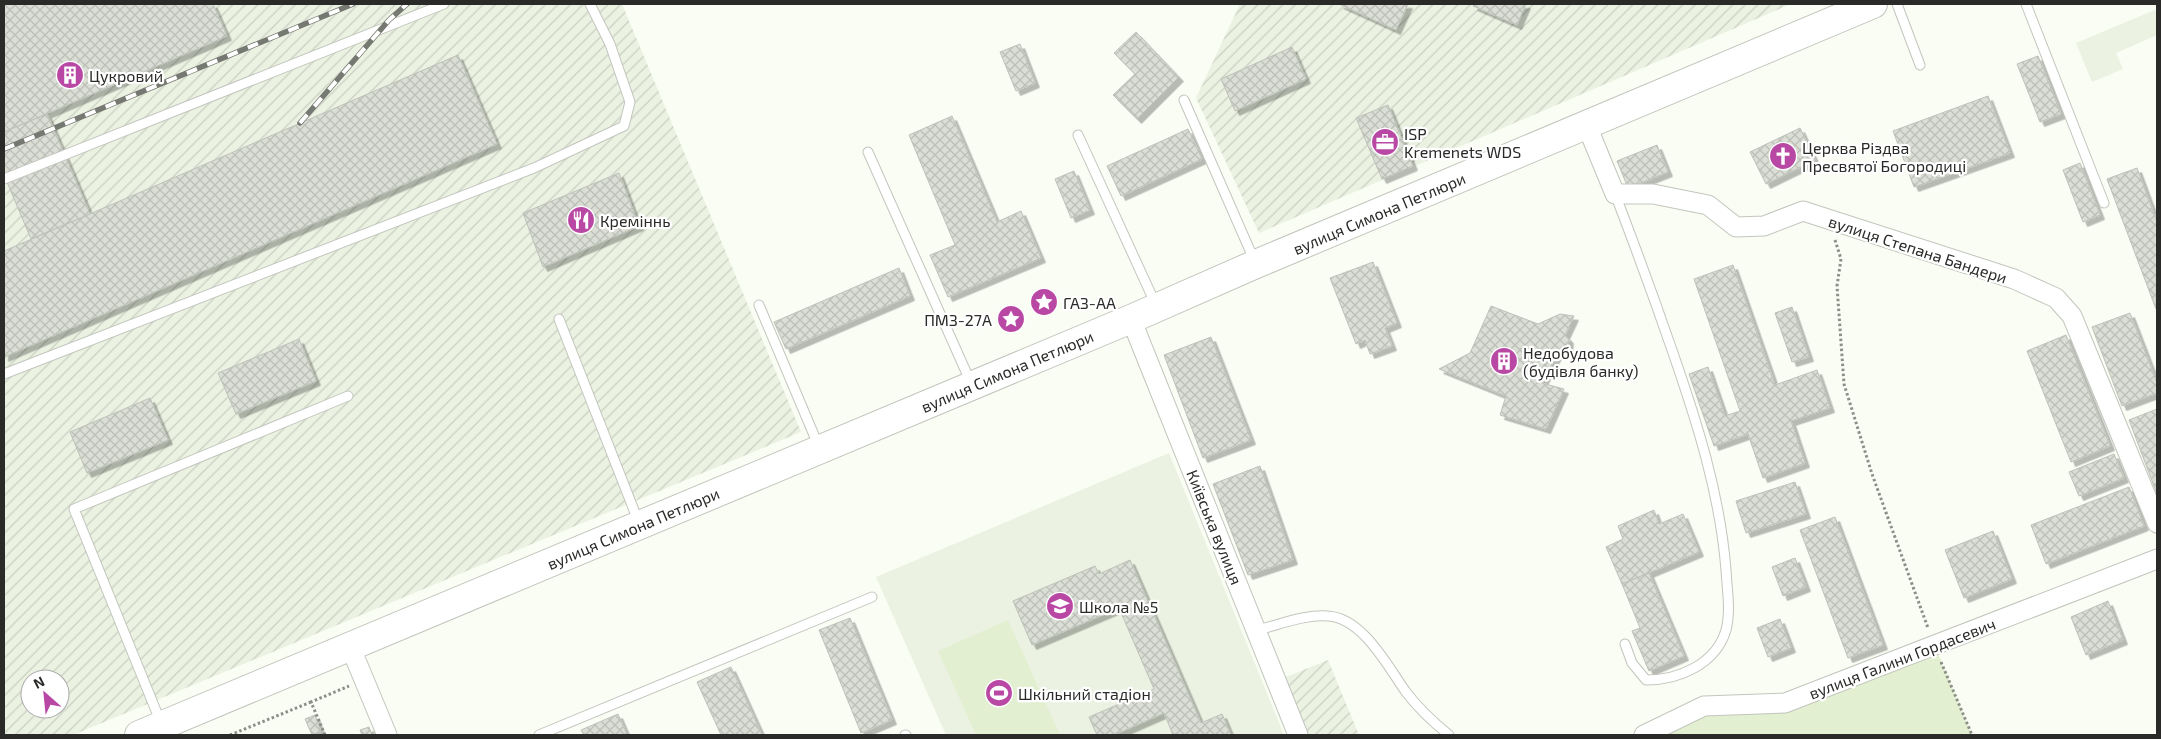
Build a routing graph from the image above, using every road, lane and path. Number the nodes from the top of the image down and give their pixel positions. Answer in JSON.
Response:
{"nodes":[{"id":1,"x":444,"y":4,"type":"edge"},
{"id":2,"x":590,"y":4,"type":"edge"},
{"id":3,"x":1874,"y":4,"type":"edge"},
{"id":4,"x":1897,"y":4,"type":"edge"},
{"id":5,"x":2026,"y":4,"type":"edge"},
{"id":6,"x":1920,"y":65,"type":"dead end"},
{"id":7,"x":1184,"y":100,"type":"dead end"},
{"id":8,"x":1587,"y":126,"type":"junction"},
{"id":9,"x":1078,"y":135,"type":"dead end"},
{"id":10,"x":868,"y":152,"type":"dead end"},
{"id":11,"x":4,"y":179,"type":"edge"},
{"id":12,"x":1615,"y":194,"type":"junction"},
{"id":13,"x":2104,"y":203,"type":"dead end"},
{"id":14,"x":1828,"y":220,"type":"junction"},
{"id":15,"x":1256,"y":264,"type":"junction"},
{"id":16,"x":759,"y":305,"type":"dead end"},
{"id":17,"x":1157,"y":307,"type":"junction"},
{"id":18,"x":559,"y":319,"type":"dead end"},
{"id":19,"x":1131,"y":319,"type":"junction"},
{"id":20,"x":4,"y":374,"type":"edge"},
{"id":21,"x":972,"y":386,"type":"junction"},
{"id":22,"x":348,"y":396,"type":"dead end"},
{"id":23,"x":820,"y":450,"type":"junction"},
{"id":24,"x":2157,"y":523,"type":"edge"},
{"id":25,"x":640,"y":525,"type":"junction"},
{"id":26,"x":2157,"y":559,"type":"edge"},
{"id":27,"x":872,"y":597,"type":"dead end"},
{"id":28,"x":1256,"y":630,"type":"junction"},
{"id":29,"x":1625,"y":644,"type":"dead end"},
{"id":30,"x":350,"y":646,"type":"junction"},
{"id":31,"x":1935,"y":646,"type":"junction"},
{"id":32,"x":353,"y":685,"type":"dead end"},
{"id":33,"x":311,"y":702,"type":"junction"},
{"id":34,"x":150,"y":730,"type":"edge"},
{"id":35,"x":230,"y":735,"type":"edge"},
{"id":36,"x":325,"y":735,"type":"edge"},
{"id":37,"x":387,"y":735,"type":"edge"},
{"id":38,"x":539,"y":735,"type":"edge"},
{"id":39,"x":1298,"y":735,"type":"edge"},
{"id":40,"x":1449,"y":735,"type":"edge"},
{"id":41,"x":1644,"y":735,"type":"edge"},
{"id":42,"x":1972,"y":735,"type":"edge"}],
"edges":[{"from":1,"to":11,"type":"lane"},
{"from":2,"to":20,"type":"lane"},
{"from":3,"to":8,"type":"highway","name":"вулиця Симона Петлюри"},
{"from":4,"to":6,"type":"lane"},
{"from":5,"to":13,"type":"lane"},
{"from":7,"to":15,"type":"lane"},
{"from":8,"to":12,"type":"street"},
{"from":8,"to":15,"type":"highway","name":"вулиця Симона Петлюри"},
{"from":9,"to":17,"type":"lane"},
{"from":10,"to":21,"type":"lane"},
{"from":12,"to":14,"type":"street","name":"вулиця Степана Бандери"},
{"from":12,"to":29,"type":"lane"},
{"from":14,"to":24,"type":"street","name":"вулиця Степана Бандери"},
{"from":14,"to":31,"type":"path"},
{"from":15,"to":17,"type":"highway","name":"вулиця Симона Петлюри"},
{"from":16,"to":23,"type":"lane"},
{"from":17,"to":19,"type":"highway","name":"вулиця Симона Петлюри"},
{"from":18,"to":25,"type":"lane"},
{"from":19,"to":21,"type":"highway","name":"вулиця Симона Петлюри"},
{"from":19,"to":28,"type":"street","name":"Київська вулиця"},
{"from":21,"to":23,"type":"highway","name":"вулиця Симона Петлюри"},
{"from":22,"to":34,"type":"lane"},
{"from":23,"to":25,"type":"highway","name":"вулиця Симона Петлюри"},
{"from":25,"to":30,"type":"highway","name":"вулиця Симона Петлюри"},
{"from":26,"to":31,"type":"street","name":"вулиця Галини Гордасевич"},
{"from":27,"to":38,"type":"lane"},
{"from":28,"to":39,"type":"street","name":"Київська вулиця"},
{"from":28,"to":40,"type":"lane"},
{"from":30,"to":34,"type":"highway","name":"вулиця Симона Петлюри"},
{"from":30,"to":37,"type":"street"},
{"from":31,"to":41,"type":"street","name":"вулиця Галини Гордасевич"},
{"from":31,"to":42,"type":"path"},
{"from":32,"to":33,"type":"path"},
{"from":33,"to":35,"type":"path"},
{"from":33,"to":36,"type":"path"}]}
